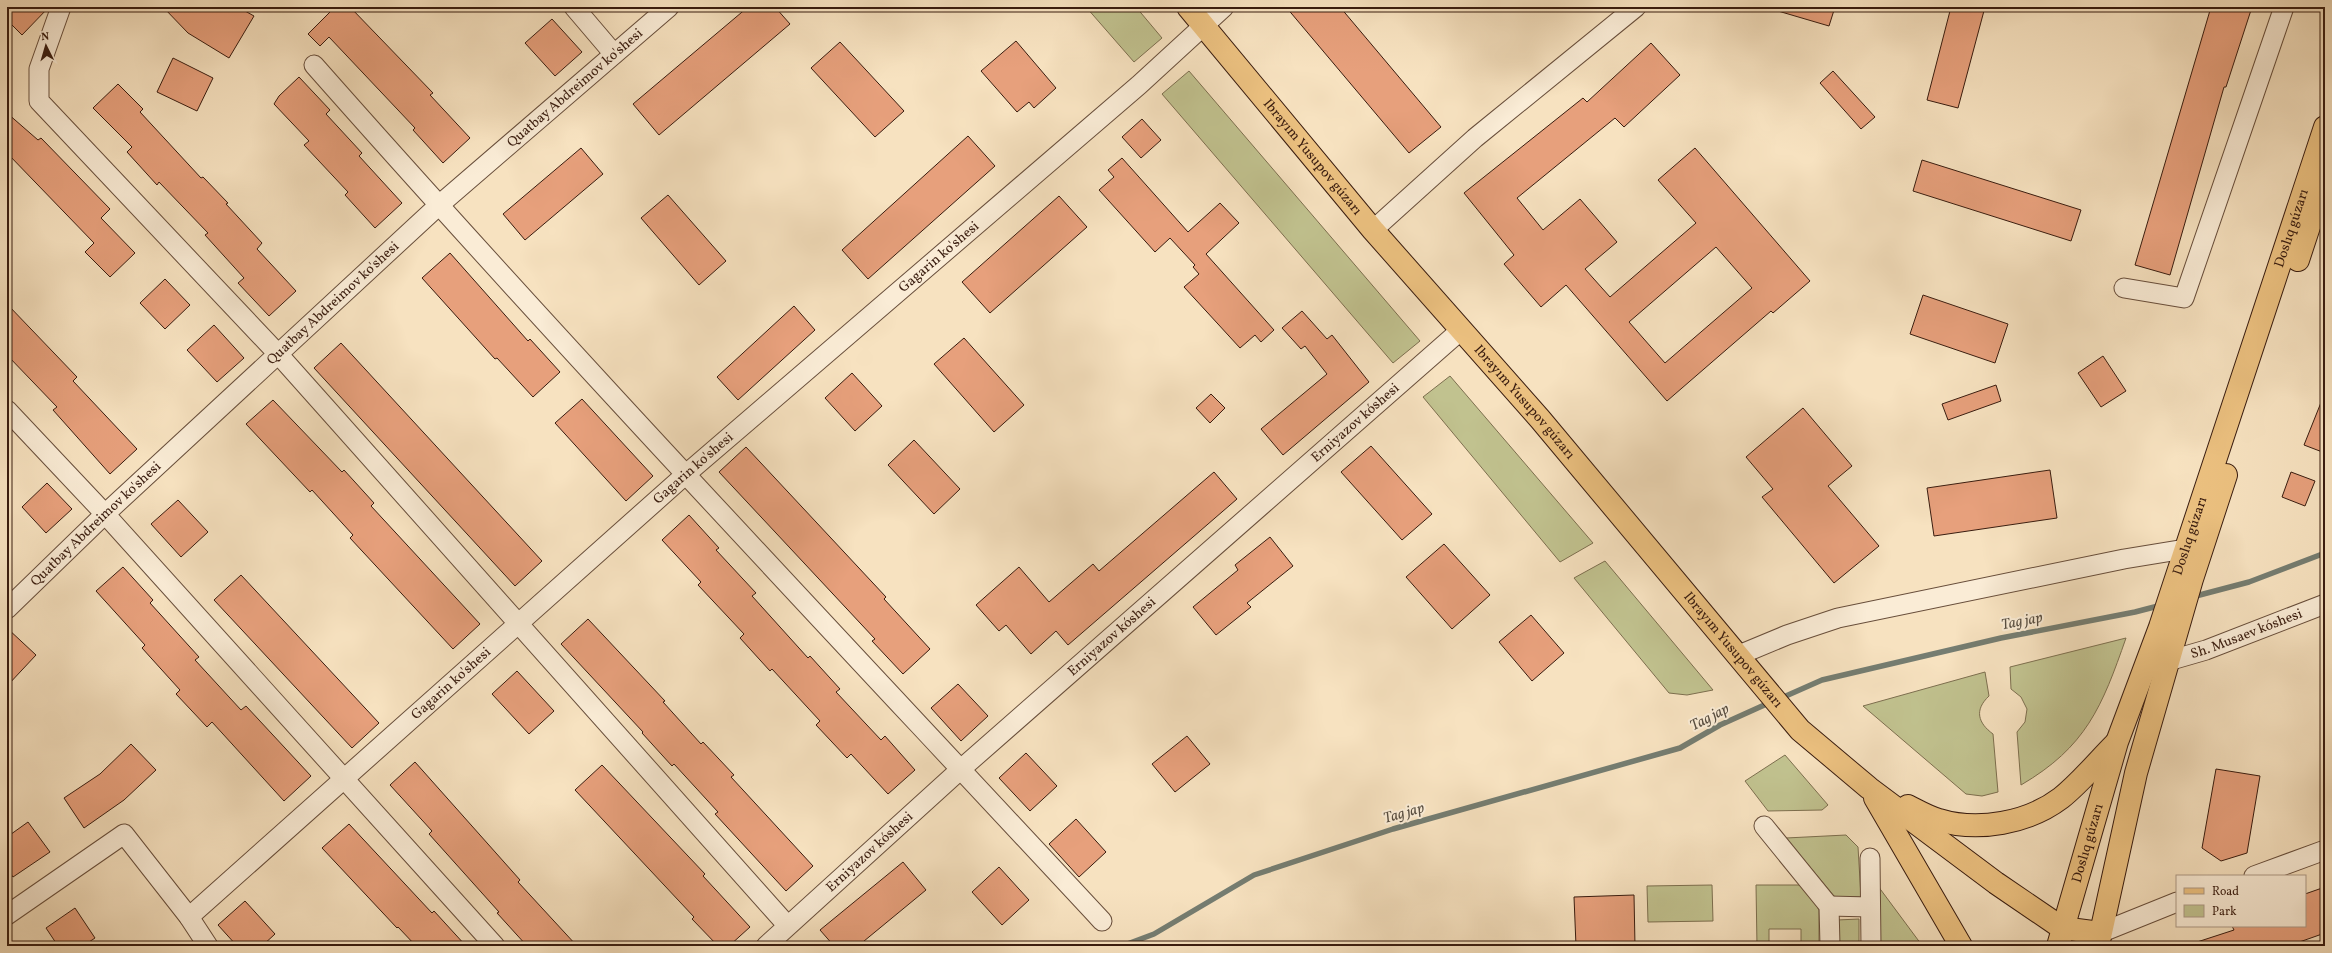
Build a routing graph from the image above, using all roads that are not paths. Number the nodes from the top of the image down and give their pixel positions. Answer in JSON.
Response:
{"nodes":[{"id":1,"x":61,"y":7,"type":"edge"},
{"id":2,"x":574,"y":7,"type":"edge"},
{"id":3,"x":669,"y":7,"type":"edge"},
{"id":4,"x":1188,"y":7,"type":"edge"},
{"id":5,"x":1224,"y":7,"type":"edge"},
{"id":6,"x":1636,"y":7,"type":"edge"},
{"id":7,"x":2284,"y":7,"type":"edge"},
{"id":8,"x":1204,"y":26,"type":"junction"},
{"id":9,"x":614,"y":54,"type":"junction"},
{"id":10,"x":314,"y":65,"type":"dead end"},
{"id":11,"x":2325,"y":126,"type":"edge"},
{"id":12,"x":2325,"y":178,"type":"edge"},
{"id":13,"x":438,"y":206,"type":"junction"},
{"id":14,"x":1373,"y":230,"type":"junction"},
{"id":15,"x":2124,"y":288,"type":"dead end"},
{"id":16,"x":1461,"y":330,"type":"junction"},
{"id":17,"x":279,"y":355,"type":"junction"},
{"id":18,"x":7,"y":410,"type":"edge"},
{"id":19,"x":685,"y":475,"type":"junction"},
{"id":20,"x":105,"y":514,"type":"junction"},
{"id":21,"x":2185,"y":549,"type":"junction"},
{"id":22,"x":2184,"y":578,"type":"junction"},
{"id":23,"x":2325,"y":604,"type":"edge"},
{"id":24,"x":7,"y":609,"type":"edge"},
{"id":25,"x":518,"y":622,"type":"junction"},
{"id":26,"x":2169,"y":625,"type":"junction"},
{"id":27,"x":1739,"y":655,"type":"junction"},
{"id":28,"x":2168,"y":661,"type":"junction"},
{"id":29,"x":2117,"y":742,"type":"junction"},
{"id":30,"x":961,"y":769,"type":"junction"},
{"id":31,"x":343,"y":780,"type":"junction"},
{"id":32,"x":1869,"y":788,"type":"junction"},
{"id":33,"x":1764,"y":826,"type":"dead end"},
{"id":34,"x":2325,"y":850,"type":"edge"},
{"id":35,"x":1870,"y":858,"type":"dead end"},
{"id":36,"x":2257,"y":875,"type":"edge"},
{"id":37,"x":2176,"y":902,"type":"edge"},
{"id":38,"x":1829,"y":906,"type":"junction"},
{"id":39,"x":1870,"y":907,"type":"junction"},
{"id":40,"x":7,"y":915,"type":"edge"},
{"id":41,"x":189,"y":917,"type":"junction"},
{"id":42,"x":1102,"y":921,"type":"dead end"},
{"id":43,"x":787,"y":925,"type":"junction"},
{"id":44,"x":2060,"y":937,"type":"edge"},
{"id":45,"x":2099,"y":939,"type":"edge"},
{"id":46,"x":208,"y":946,"type":"edge"},
{"id":47,"x":495,"y":946,"type":"edge"},
{"id":48,"x":766,"y":946,"type":"edge"},
{"id":49,"x":1830,"y":946,"type":"edge"},
{"id":50,"x":1871,"y":946,"type":"edge"},
{"id":51,"x":1961,"y":946,"type":"edge"}],
"edges":[{"from":1,"to":17,"type":"street"},
{"from":2,"to":9,"type":"street"},
{"from":3,"to":9,"type":"street","name":"Quatbay Abdreimov ko'shesi"},
{"from":4,"to":8,"type":"main road","name":"Ibrayım Yusupov gúzarı"},
{"from":5,"to":8,"type":"street","name":"Gagarin ko'shesi"},
{"from":6,"to":14,"type":"street"},
{"from":7,"to":15,"type":"street"},
{"from":8,"to":14,"type":"main road","name":"Ibrayım Yusupov gúzarı"},
{"from":8,"to":19,"type":"street","name":"Gagarin ko'shesi"},
{"from":9,"to":13,"type":"street","name":"Quatbay Abdreimov ko'shesi"},
{"from":10,"to":13,"type":"street"},
{"from":11,"to":21,"type":"main road","name":"Doslıq gúzarı"},
{"from":12,"to":22,"type":"main road","name":"Doslıq gúzarı"},
{"from":13,"to":17,"type":"street","name":"Quatbay Abdreimov ko'shesi"},
{"from":13,"to":19,"type":"street"},
{"from":14,"to":16,"type":"main road","name":"Ibrayım Yusupov gúzarı"},
{"from":16,"to":27,"type":"main road","name":"Ibrayım Yusupov gúzarı"},
{"from":16,"to":30,"type":"street","name":"Erniyazov kóshesi"},
{"from":17,"to":20,"type":"street","name":"Quatbay Abdreimov ko'shesi"},
{"from":17,"to":25,"type":"street"},
{"from":18,"to":20,"type":"street"},
{"from":19,"to":25,"type":"street","name":"Gagarin ko'shesi"},
{"from":19,"to":30,"type":"street"},
{"from":20,"to":24,"type":"street","name":"Quatbay Abdreimov ko'shesi"},
{"from":20,"to":31,"type":"street"},
{"from":21,"to":22,"type":"main road","name":"Doslıq gúzarı"},
{"from":21,"to":27,"type":"street"},
{"from":22,"to":26,"type":"main road","name":"Doslıq gúzarı"},
{"from":23,"to":28,"type":"street","name":"Sh. Musaev kóshesi"},
{"from":25,"to":31,"type":"street","name":"Gagarin ko'shesi"},
{"from":25,"to":43,"type":"street"},
{"from":26,"to":28,"type":"main road","name":"Doslıq gúzarı"},
{"from":26,"to":29,"type":"main road","name":"Doslıq gúzarı"},
{"from":27,"to":32,"type":"main road","name":"Ibrayım Yusupov gúzarı"},
{"from":28,"to":45,"type":"main road","name":"Doslıq gúzarı"},
{"from":29,"to":32,"type":"main road"},
{"from":29,"to":44,"type":"main road","name":"Doslıq gúzarı"},
{"from":30,"to":42,"type":"street"},
{"from":30,"to":43,"type":"street","name":"Erniyazov kóshesi"},
{"from":31,"to":41,"type":"street","name":"Gagarin ko'shesi"},
{"from":31,"to":47,"type":"street"},
{"from":32,"to":44,"type":"main road"},
{"from":32,"to":51,"type":"main road"},
{"from":33,"to":38,"type":"street"},
{"from":34,"to":36,"type":"street"},
{"from":35,"to":39,"type":"street"},
{"from":37,"to":45,"type":"street"},
{"from":38,"to":39,"type":"street"},
{"from":38,"to":49,"type":"street"},
{"from":39,"to":50,"type":"street"},
{"from":40,"to":41,"type":"street"},
{"from":41,"to":46,"type":"street"},
{"from":43,"to":48,"type":"street","name":"Erniyazov kóshesi"},
{"from":44,"to":45,"type":"main road"}]}
